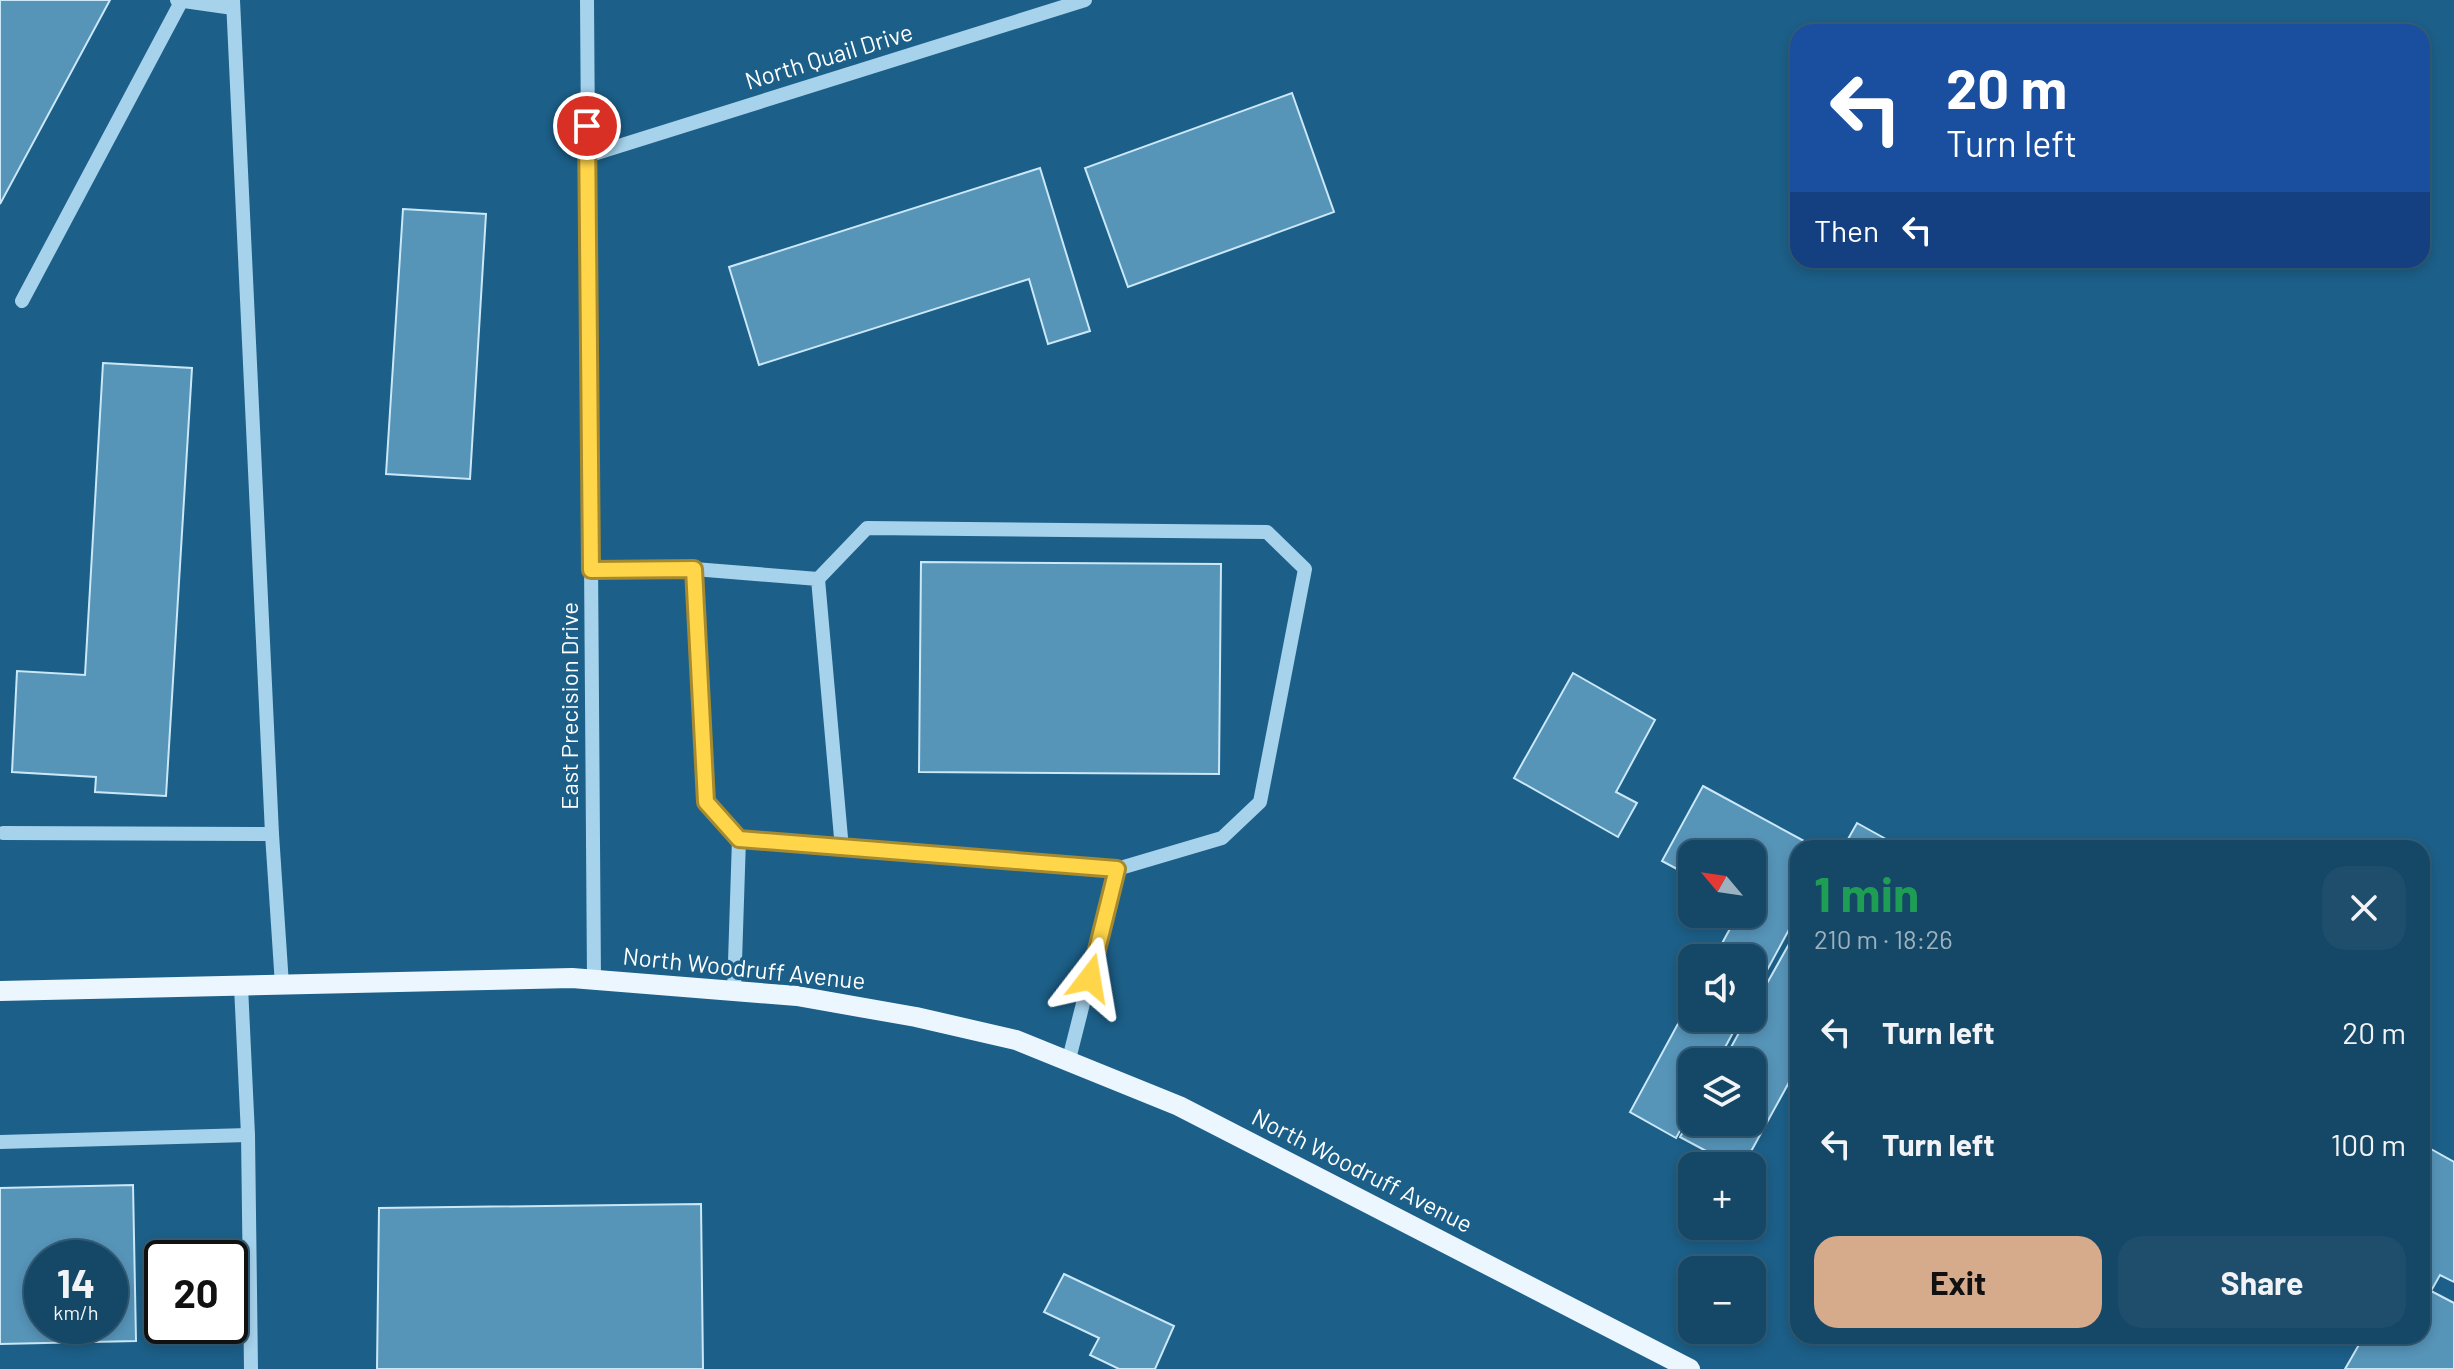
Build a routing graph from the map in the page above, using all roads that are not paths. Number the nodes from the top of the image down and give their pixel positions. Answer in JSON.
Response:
{"nodes":[{"id":1,"x":587,"y":0,"type":"edge"},
{"id":2,"x":1085,"y":0,"type":"edge"},
{"id":3,"x":179,"y":1,"type":"edge"},
{"id":4,"x":233,"y":4,"type":"edge"},
{"id":5,"x":587,"y":156,"type":"junction"},
{"id":6,"x":22,"y":301,"type":"dead end"},
{"id":7,"x":694,"y":569,"type":"junction"},
{"id":8,"x":591,"y":570,"type":"junction"},
{"id":9,"x":818,"y":579,"type":"junction"},
{"id":10,"x":3,"y":833,"type":"dead end"},
{"id":11,"x":272,"y":834,"type":"junction"},
{"id":12,"x":739,"y":839,"type":"junction"},
{"id":13,"x":842,"y":849,"type":"junction"},
{"id":14,"x":1117,"y":869,"type":"junction"},
{"id":15,"x":594,"y":980,"type":"junction"},
{"id":16,"x":282,"y":985,"type":"junction"},
{"id":17,"x":241,"y":986,"type":"junction"},
{"id":18,"x":0,"y":991,"type":"edge"},
{"id":19,"x":734,"y":992,"type":"junction"},
{"id":20,"x":1069,"y":1059,"type":"junction"},
{"id":21,"x":248,"y":1135,"type":"junction"},
{"id":22,"x":0,"y":1142,"type":"edge"},
{"id":23,"x":251,"y":1369,"type":"edge"},
{"id":24,"x":1690,"y":1369,"type":"edge"}],
"edges":[{"from":1,"to":5,"type":"street","name":"East Precision Drive"},
{"from":2,"to":5,"type":"street","name":"North Quail Drive"},
{"from":3,"to":4,"type":"street"},
{"from":3,"to":6,"type":"street"},
{"from":4,"to":11,"type":"street"},
{"from":5,"to":8,"type":"street","name":"East Precision Drive"},
{"from":7,"to":8,"type":"street"},
{"from":7,"to":9,"type":"street"},
{"from":7,"to":12,"type":"street"},
{"from":8,"to":15,"type":"street","name":"East Precision Drive"},
{"from":9,"to":13,"type":"street"},
{"from":9,"to":14,"type":"street"},
{"from":10,"to":11,"type":"street"},
{"from":11,"to":16,"type":"street"},
{"from":12,"to":13,"type":"street"},
{"from":12,"to":19,"type":"street"},
{"from":13,"to":14,"type":"street"},
{"from":14,"to":20,"type":"street"},
{"from":15,"to":16,"type":"main road","name":"North Woodruff Avenue"},
{"from":15,"to":19,"type":"main road","name":"North Woodruff Avenue"},
{"from":16,"to":17,"type":"main road","name":"North Woodruff Avenue"},
{"from":17,"to":18,"type":"main road","name":"North Woodruff Avenue"},
{"from":17,"to":21,"type":"street"},
{"from":19,"to":20,"type":"main road","name":"North Woodruff Avenue"},
{"from":20,"to":24,"type":"main road","name":"North Woodruff Avenue"},
{"from":21,"to":22,"type":"street"},
{"from":21,"to":23,"type":"street"}]}
